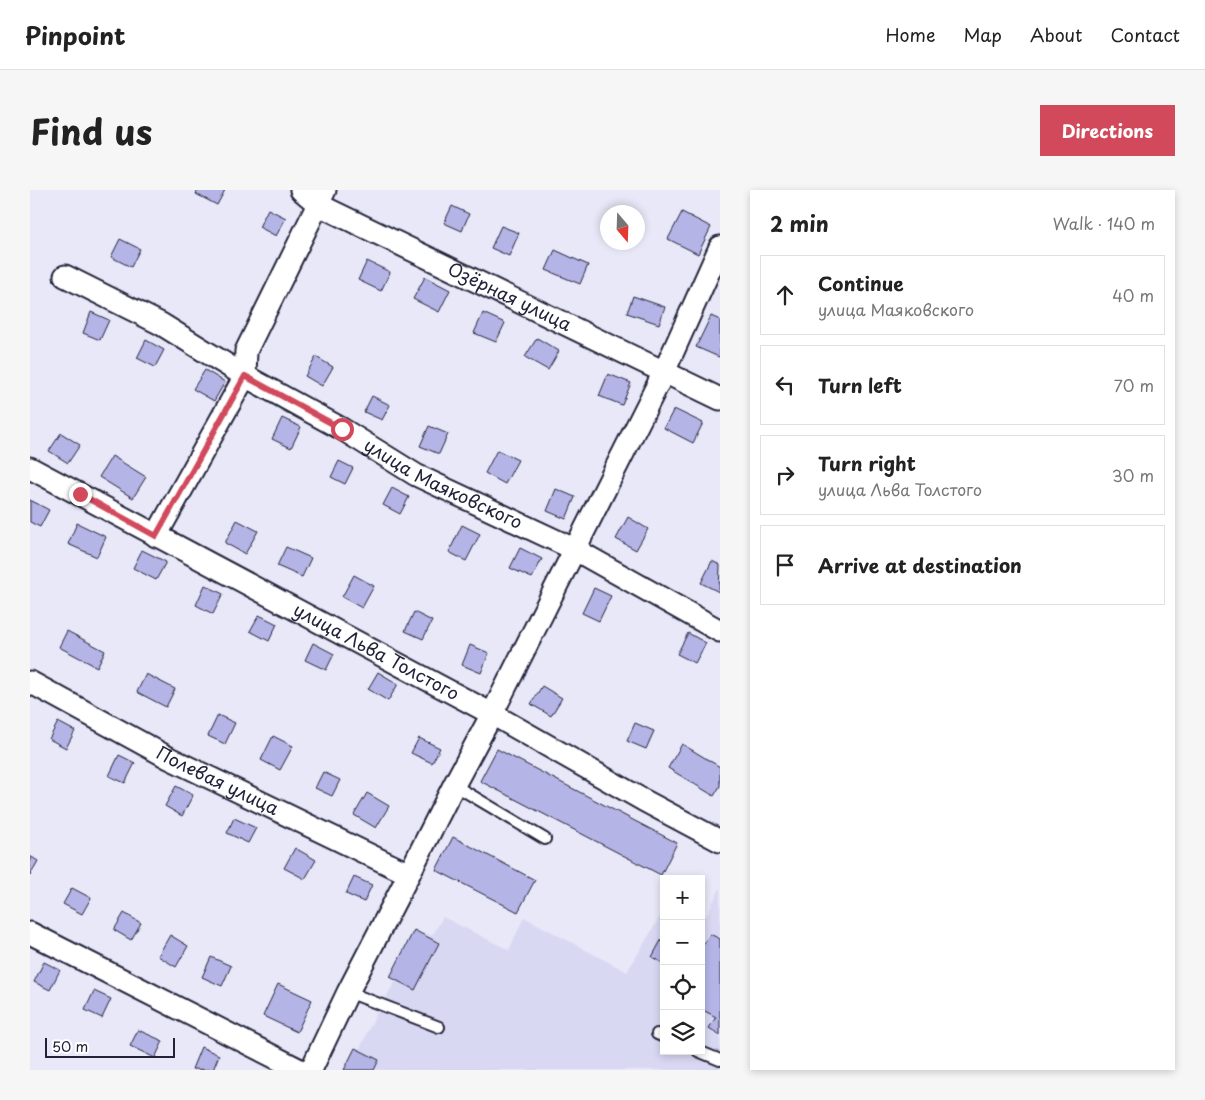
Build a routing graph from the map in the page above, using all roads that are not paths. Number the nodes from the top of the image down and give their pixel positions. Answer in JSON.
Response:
{"nodes":[{"id":1,"x":301,"y":190,"type":"edge"},
{"id":2,"x":322,"y":197,"type":"edge"},
{"id":3,"x":720,"y":247,"type":"edge"},
{"id":4,"x":65,"y":276,"type":"dead end"},
{"id":5,"x":664,"y":372,"type":"junction"},
{"id":6,"x":245,"y":376,"type":"junction"},
{"id":7,"x":720,"y":399,"type":"edge"},
{"id":8,"x":30,"y":468,"type":"edge"},
{"id":9,"x":156,"y":536,"type":"junction"},
{"id":10,"x":574,"y":549,"type":"junction"},
{"id":11,"x":720,"y":631,"type":"edge"},
{"id":12,"x":30,"y":682,"type":"edge"},
{"id":13,"x":492,"y":714,"type":"junction"},
{"id":14,"x":454,"y":785,"type":"junction"},
{"id":15,"x":545,"y":839,"type":"dead end"},
{"id":16,"x":720,"y":841,"type":"edge"},
{"id":17,"x":409,"y":874,"type":"junction"},
{"id":18,"x":30,"y":933,"type":"edge"},
{"id":19,"x":348,"y":992,"type":"junction"},
{"id":20,"x":439,"y":1027,"type":"dead end"},
{"id":21,"x":705,"y":1054,"type":"edge"},
{"id":22,"x":720,"y":1060,"type":"edge"},
{"id":23,"x":300,"y":1070,"type":"edge"},
{"id":24,"x":311,"y":1070,"type":"edge"}],
"edges":[{"from":1,"to":2,"type":"street","name":"Озёрная улица"},
{"from":2,"to":5,"type":"street","name":"Озёрная улица"},
{"from":2,"to":6,"type":"street"},
{"from":3,"to":5,"type":"street"},
{"from":4,"to":6,"type":"street","name":"улица Маяковского"},
{"from":5,"to":7,"type":"street","name":"Озёрная улица"},
{"from":5,"to":10,"type":"street"},
{"from":6,"to":9,"type":"street"},
{"from":6,"to":10,"type":"street","name":"улица Маяковского"},
{"from":8,"to":9,"type":"street","name":"улица Льва Толстого"},
{"from":9,"to":13,"type":"street","name":"улица Льва Толстого"},
{"from":10,"to":11,"type":"street","name":"улица Маяковского"},
{"from":10,"to":13,"type":"street"},
{"from":12,"to":17,"type":"street","name":"Полевая улица"},
{"from":13,"to":14,"type":"street"},
{"from":13,"to":16,"type":"street","name":"улица Льва Толстого"},
{"from":14,"to":15,"type":"lane"},
{"from":14,"to":17,"type":"street"},
{"from":17,"to":19,"type":"street"},
{"from":18,"to":23,"type":"street"},
{"from":19,"to":20,"type":"lane"},
{"from":19,"to":24,"type":"street"},
{"from":21,"to":22,"type":"lane"}]}
